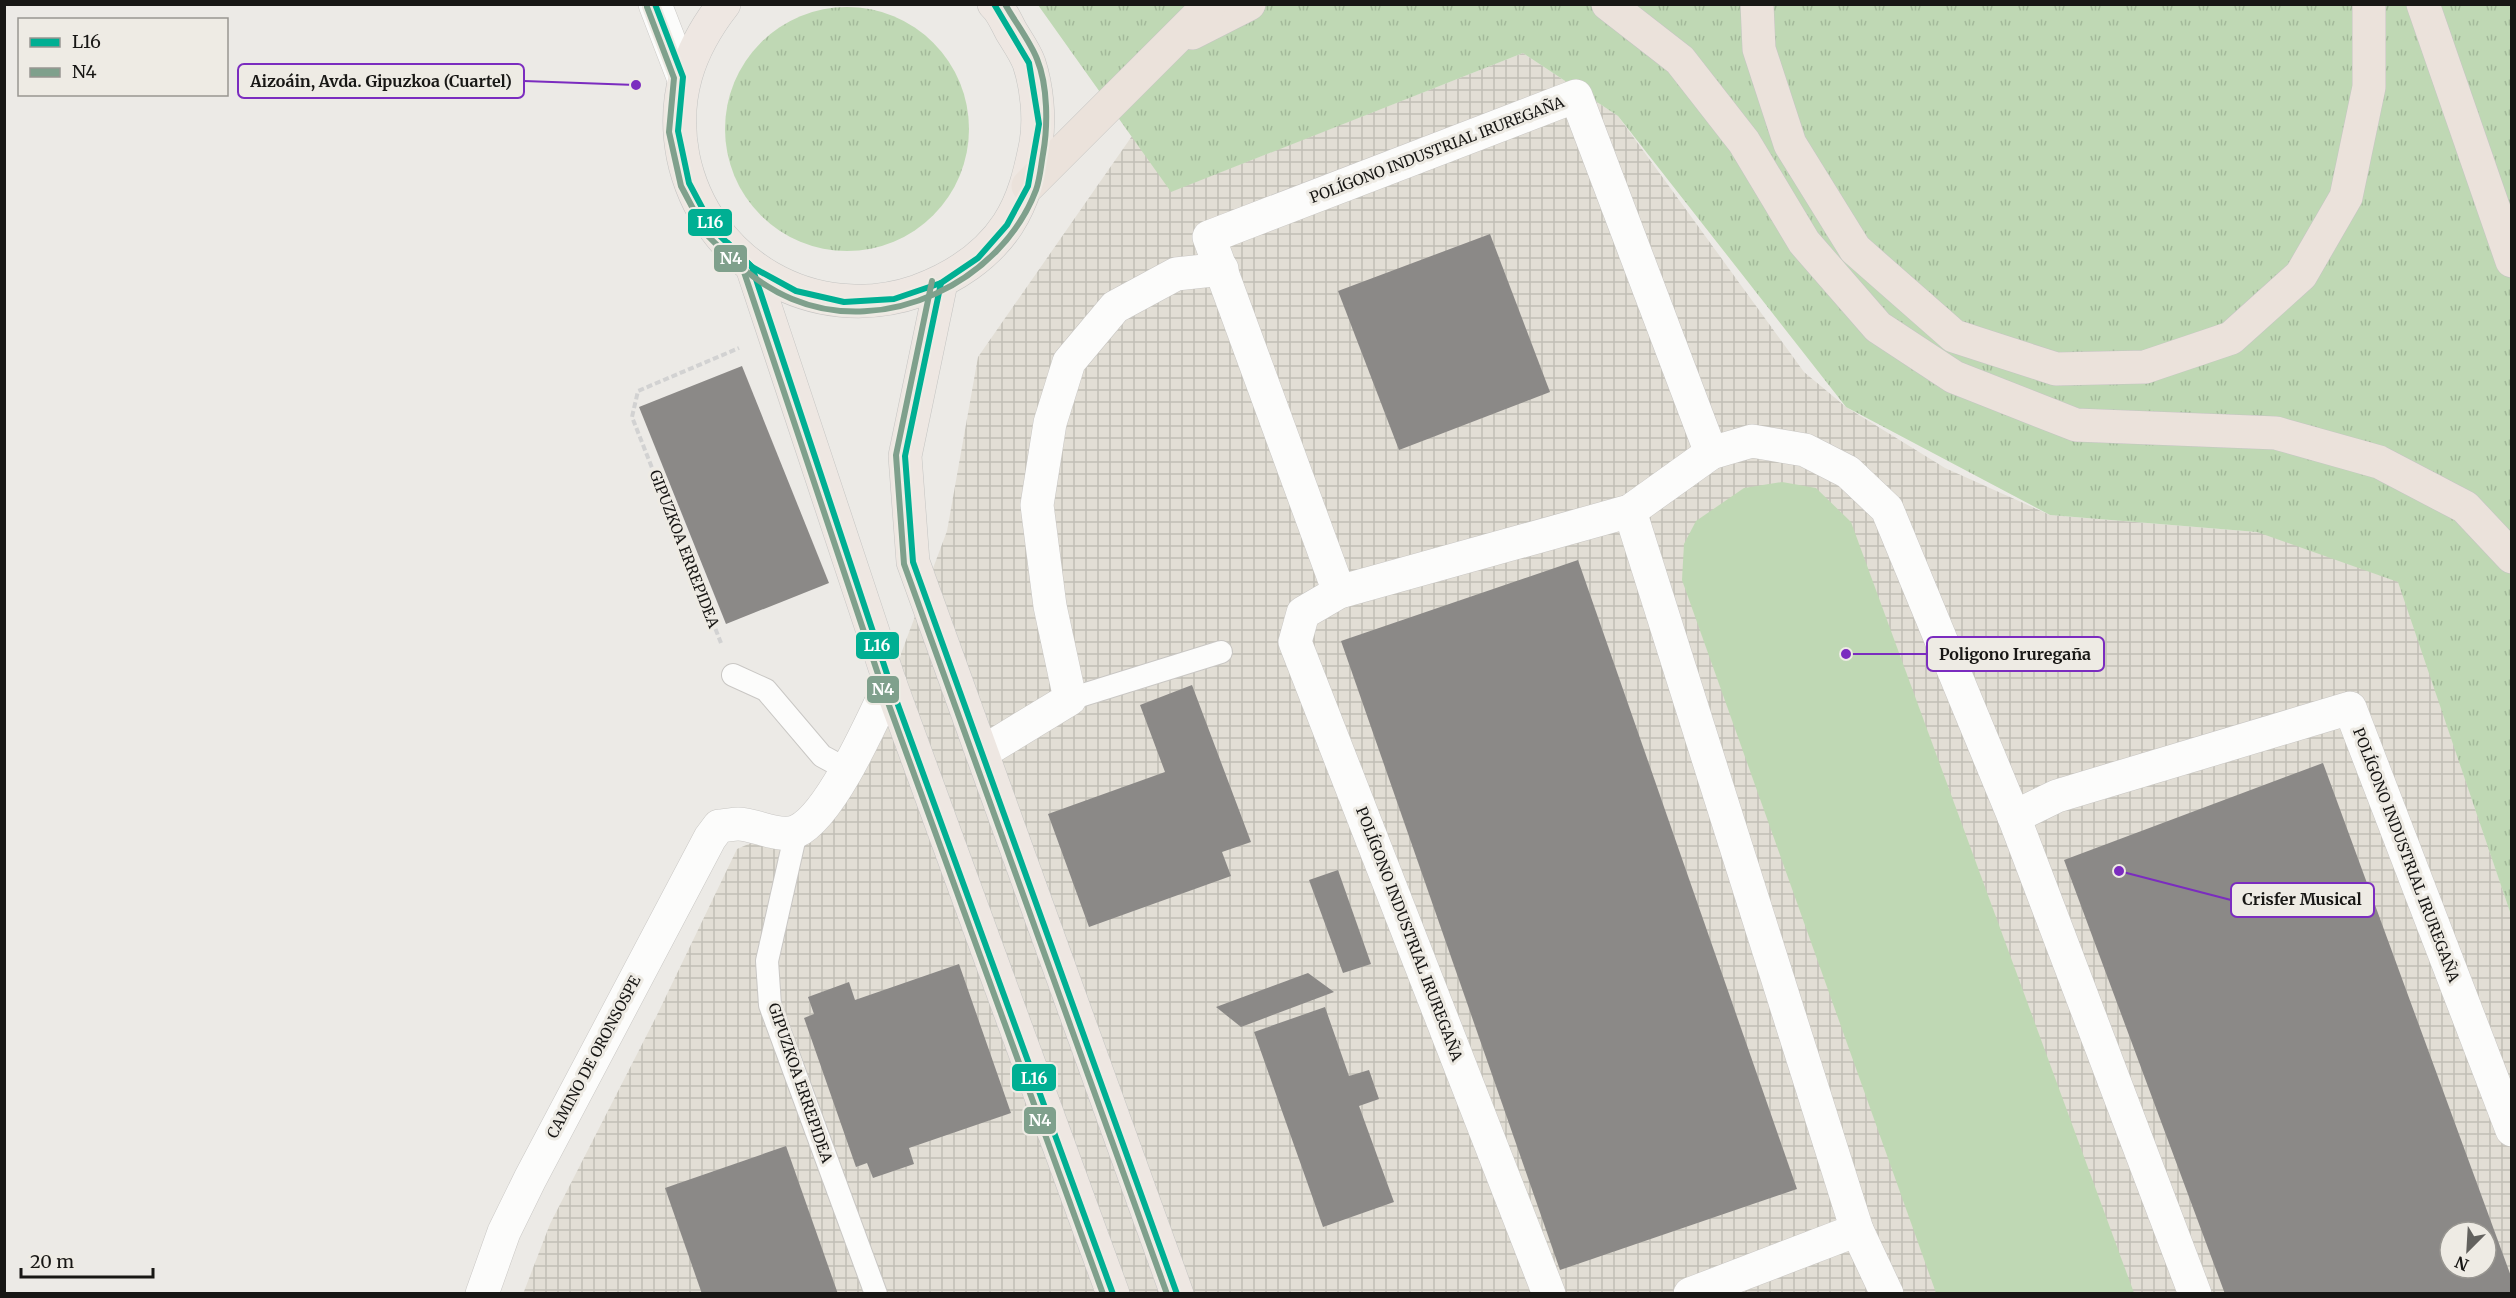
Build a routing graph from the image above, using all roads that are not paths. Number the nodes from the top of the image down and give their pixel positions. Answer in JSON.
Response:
{"nodes":[{"id":1,"x":655,"y":4,"type":"edge"},
{"id":2,"x":724,"y":4,"type":"edge"},
{"id":3,"x":994,"y":4,"type":"edge"},
{"id":4,"x":1210,"y":4,"type":"edge"},
{"id":5,"x":1249,"y":4,"type":"edge"},
{"id":6,"x":1608,"y":4,"type":"edge"},
{"id":7,"x":1757,"y":4,"type":"edge"},
{"id":8,"x":2369,"y":4,"type":"edge"},
{"id":9,"x":2423,"y":4,"type":"edge"},
{"id":10,"x":1166,"y":46,"type":"junction"},
{"id":11,"x":683,"y":77,"type":"junction"},
{"id":12,"x":1028,"y":186,"type":"junction"},
{"id":13,"x":2511,"y":261,"type":"edge"},
{"id":14,"x":752,"y":267,"type":"junction"},
{"id":15,"x":1222,"y":269,"type":"junction"},
{"id":16,"x":940,"y":283,"type":"junction"},
{"id":17,"x":1711,"y":453,"type":"junction"},
{"id":18,"x":1630,"y":511,"type":"junction"},
{"id":19,"x":2511,"y":557,"type":"edge"},
{"id":20,"x":1339,"y":592,"type":"junction"},
{"id":21,"x":1221,"y":652,"type":"dead end"},
{"id":22,"x":733,"y":675,"type":"road end"},
{"id":23,"x":890,"y":683,"type":"junction"},
{"id":24,"x":1070,"y":699,"type":"junction"},
{"id":25,"x":983,"y":752,"type":"junction"},
{"id":26,"x":846,"y":769,"type":"junction"},
{"id":27,"x":2014,"y":817,"type":"junction"},
{"id":28,"x":796,"y":831,"type":"junction"},
{"id":29,"x":2511,"y":1130,"type":"edge"},
{"id":30,"x":1857,"y":1230,"type":"junction"},
{"id":31,"x":482,"y":1293,"type":"edge"},
{"id":32,"x":876,"y":1293,"type":"edge"},
{"id":33,"x":1113,"y":1293,"type":"edge"},
{"id":34,"x":1177,"y":1293,"type":"edge"},
{"id":35,"x":1549,"y":1293,"type":"edge"},
{"id":36,"x":1690,"y":1293,"type":"edge"},
{"id":37,"x":1887,"y":1293,"type":"edge"},
{"id":38,"x":2195,"y":1293,"type":"edge"}],
"edges":[{"from":1,"to":11,"type":"street"},
{"from":2,"to":11,"type":"highway"},
{"from":3,"to":12,"type":"highway"},
{"from":4,"to":10,"type":"highway"},
{"from":5,"to":10,"type":"highway"},
{"from":6,"to":19,"type":"highway"},
{"from":7,"to":8,"type":"highway"},
{"from":9,"to":13,"type":"highway"},
{"from":10,"to":12,"type":"highway"},
{"from":11,"to":14,"type":"highway"},
{"from":12,"to":16,"type":"highway"},
{"from":14,"to":16,"type":"highway"},
{"from":14,"to":23,"type":"highway"},
{"from":15,"to":17,"type":"street","name":"POLÍGONO INDUSTRIAL IRUREGAÑA"},
{"from":15,"to":20,"type":"street","name":"POLÍGONO INDUSTRIAL IRUREGAÑA"},
{"from":15,"to":24,"type":"street"},
{"from":16,"to":25,"type":"highway"},
{"from":17,"to":18,"type":"street","name":"POLÍGONO INDUSTRIAL IRUREGAÑA"},
{"from":17,"to":27,"type":"street","name":"POLÍGONO INDUSTRIAL IRUREGAÑA"},
{"from":18,"to":20,"type":"street","name":"POLÍGONO INDUSTRIAL IRUREGAÑA"},
{"from":18,"to":30,"type":"street"},
{"from":20,"to":35,"type":"street","name":"POLÍGONO INDUSTRIAL IRUREGAÑA"},
{"from":21,"to":24,"type":"lane"},
{"from":22,"to":26,"type":"lane"},
{"from":23,"to":26,"type":"street"},
{"from":23,"to":33,"type":"highway"},
{"from":24,"to":25,"type":"street"},
{"from":25,"to":34,"type":"highway"},
{"from":26,"to":28,"type":"street"},
{"from":27,"to":29,"type":"street","name":"POLÍGONO INDUSTRIAL IRUREGAÑA"},
{"from":27,"to":38,"type":"street","name":"POLÍGONO INDUSTRIAL IRUREGAÑA"},
{"from":28,"to":31,"type":"street","name":"CAMINO DE ORONSOSPE"},
{"from":28,"to":32,"type":"lane","name":"GIPUZKOA ERREPIDEA"},
{"from":30,"to":36,"type":"street"},
{"from":30,"to":37,"type":"street"}]}
